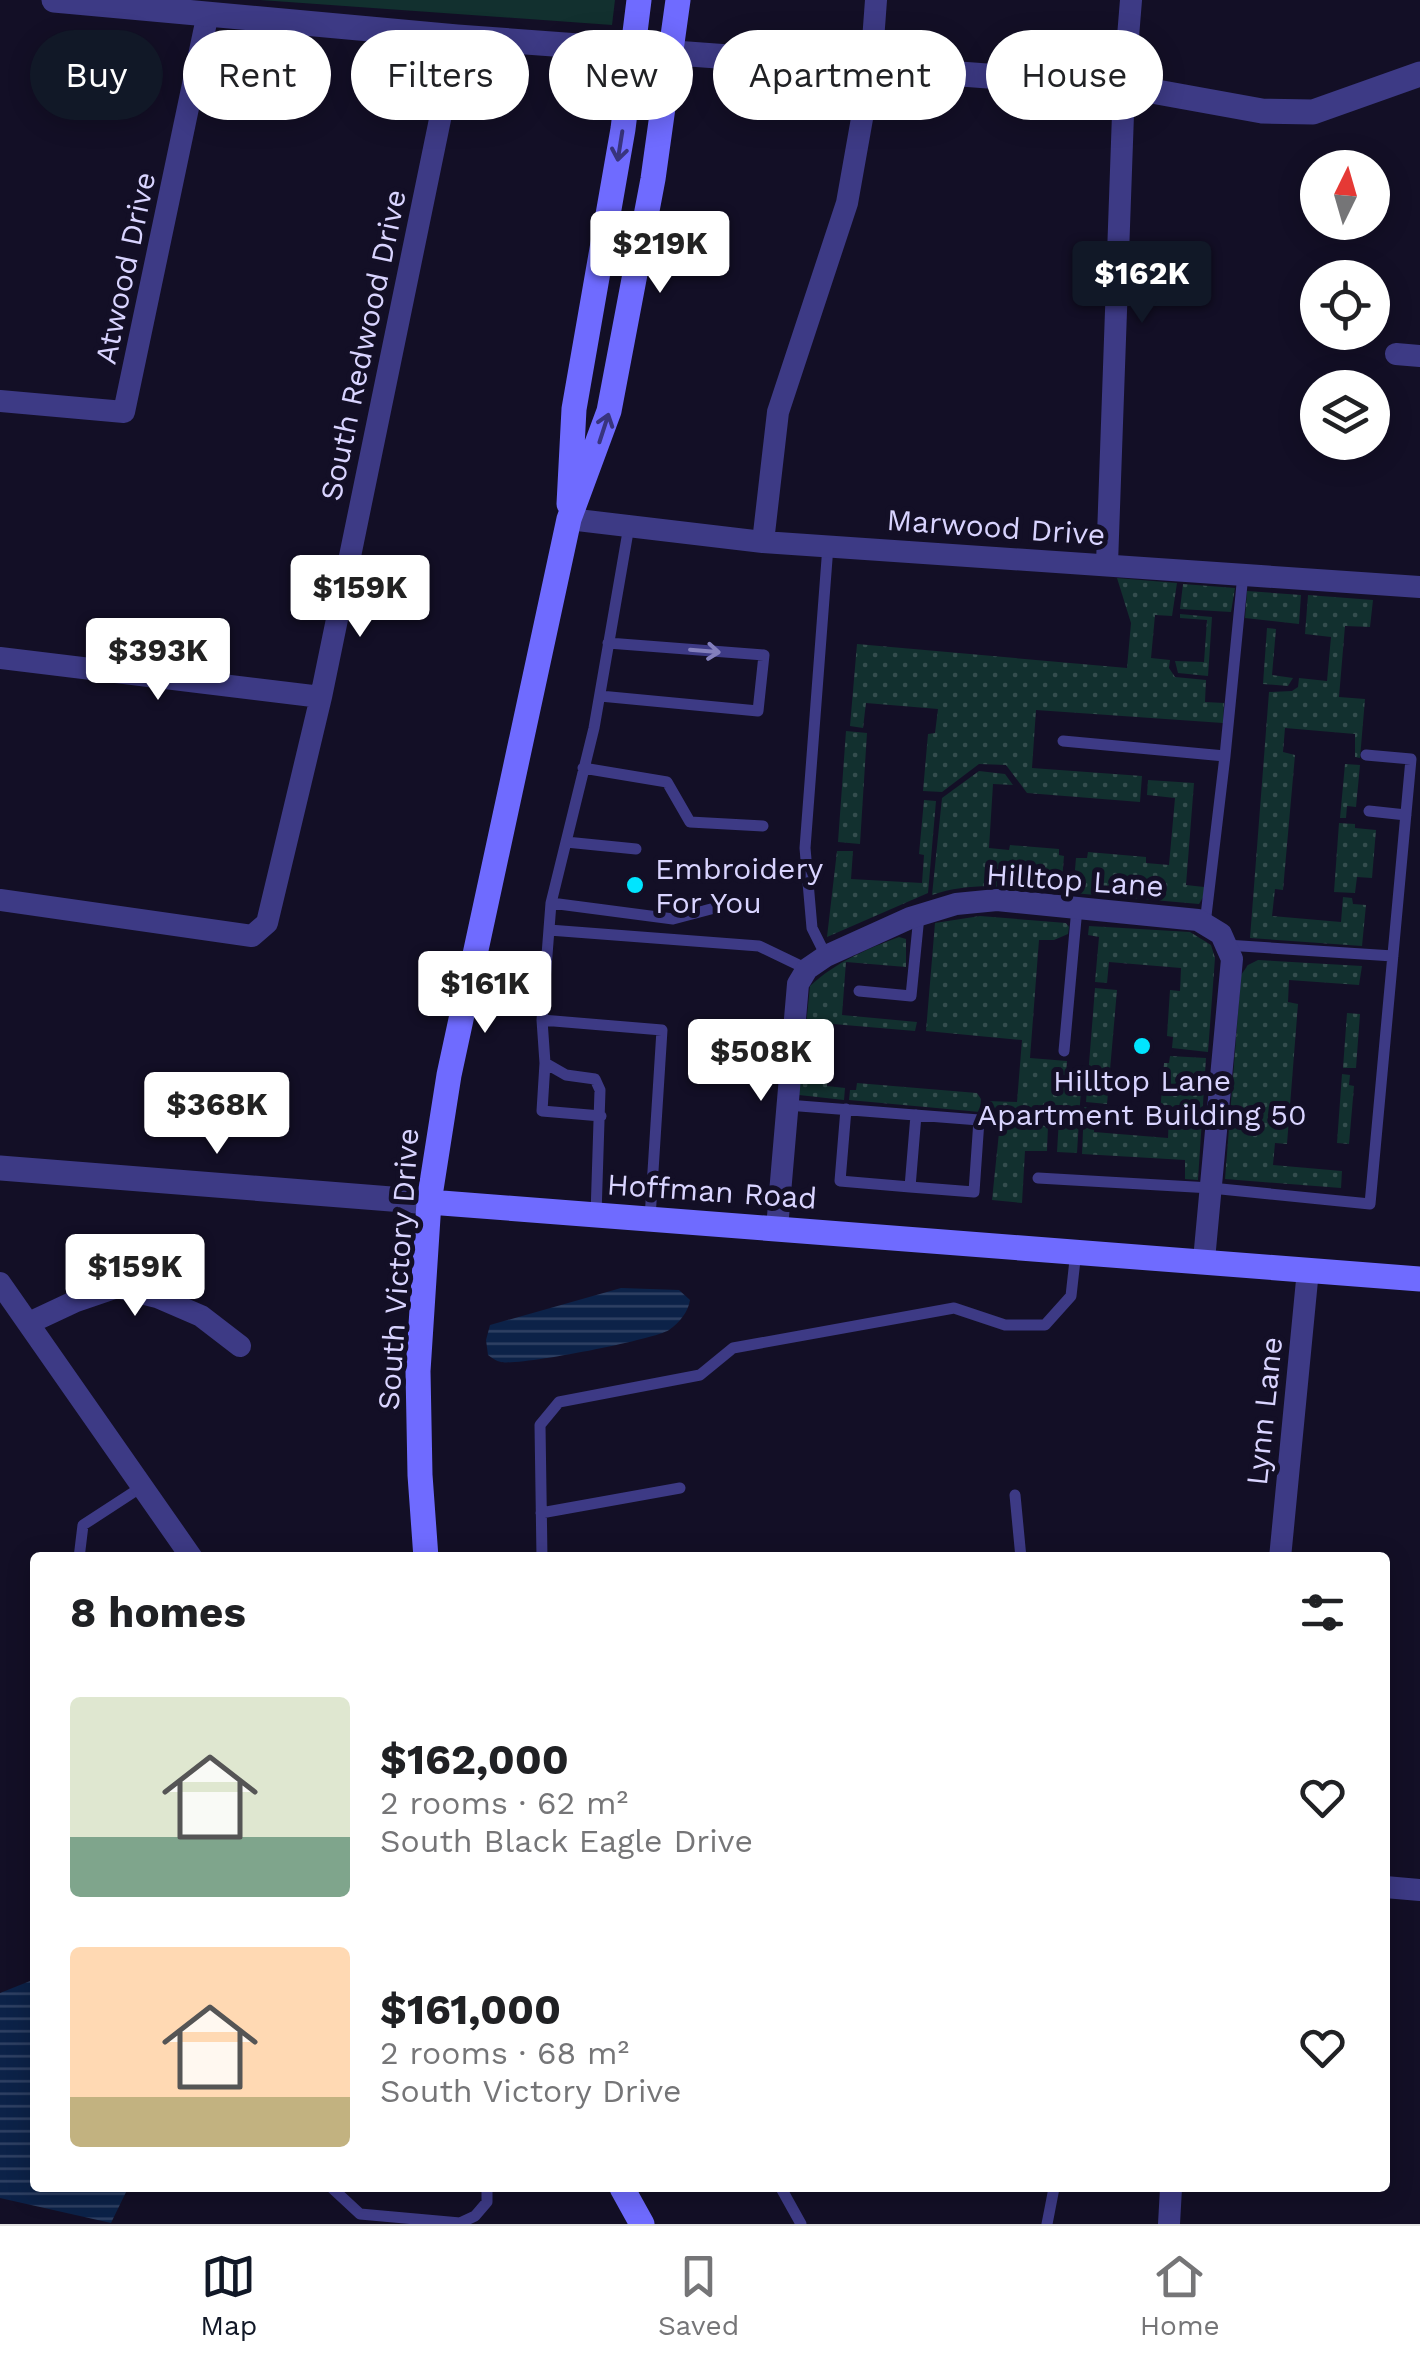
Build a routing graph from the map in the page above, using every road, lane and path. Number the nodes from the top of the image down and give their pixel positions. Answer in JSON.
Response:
{"nodes":[{"id":1,"x":54,"y":0,"type":"edge"},
{"id":2,"x":639,"y":0,"type":"edge"},
{"id":3,"x":678,"y":0,"type":"edge"},
{"id":4,"x":876,"y":0,"type":"edge"},
{"id":5,"x":1130,"y":0,"type":"edge"},
{"id":6,"x":208,"y":13,"type":"junction"},
{"id":7,"x":384,"y":30,"type":"edge"},
{"id":8,"x":635,"y":30,"type":"edge"},
{"id":9,"x":675,"y":30,"type":"edge"},
{"id":10,"x":873,"y":30,"type":"edge"},
{"id":11,"x":1128,"y":30,"type":"edge"},
{"id":12,"x":1420,"y":74,"type":"edge"},
{"id":13,"x":1163,"y":93,"type":"edge"},
{"id":14,"x":440,"y":120,"type":"edge"},
{"id":15,"x":621,"y":120,"type":"edge"},
{"id":16,"x":662,"y":120,"type":"edge"},
{"id":17,"x":861,"y":120,"type":"edge"},
{"id":18,"x":1123,"y":120,"type":"edge"},
{"id":19,"x":1396,"y":354,"type":"dead end"},
{"id":20,"x":1420,"y":356,"type":"edge"},
{"id":21,"x":0,"y":400,"type":"edge"},
{"id":22,"x":568,"y":519,"type":"junction"},
{"id":23,"x":629,"y":526,"type":"junction"},
{"id":24,"x":763,"y":542,"type":"junction"},
{"id":25,"x":828,"y":546,"type":"junction"},
{"id":26,"x":1107,"y":564,"type":"junction"},
{"id":27,"x":1243,"y":574,"type":"junction"},
{"id":28,"x":1420,"y":587,"type":"edge"},
{"id":29,"x":608,"y":643,"type":"junction"},
{"id":30,"x":0,"y":658,"type":"edge"},
{"id":31,"x":600,"y":696,"type":"junction"},
{"id":32,"x":321,"y":697,"type":"junction"},
{"id":33,"x":1064,"y":741,"type":"dead end"},
{"id":34,"x":1366,"y":755,"type":"dead end"},
{"id":35,"x":1225,"y":756,"type":"junction"},
{"id":36,"x":583,"y":768,"type":"junction"},
{"id":37,"x":1369,"y":811,"type":"dead end"},
{"id":38,"x":1406,"y":815,"type":"junction"},
{"id":39,"x":763,"y":826,"type":"dead end"},
{"id":40,"x":566,"y":842,"type":"junction"},
{"id":41,"x":636,"y":849,"type":"dead end"},
{"id":42,"x":0,"y":900,"type":"edge"},
{"id":43,"x":745,"y":900,"type":"dead end"},
{"id":44,"x":552,"y":903,"type":"junction"},
{"id":45,"x":1077,"y":908,"type":"junction"},
{"id":46,"x":919,"y":916,"type":"junction"},
{"id":47,"x":1205,"y":924,"type":"junction"},
{"id":48,"x":549,"y":930,"type":"junction"},
{"id":49,"x":1226,"y":945,"type":"junction"},
{"id":50,"x":1393,"y":956,"type":"junction"},
{"id":51,"x":817,"y":963,"type":"junction"},
{"id":52,"x":859,"y":991,"type":"dead end"},
{"id":53,"x":542,"y":1020,"type":"junction"},
{"id":54,"x":1064,"y":1051,"type":"dead end"},
{"id":55,"x":545,"y":1063,"type":"junction"},
{"id":56,"x":788,"y":1105,"type":"junction"},
{"id":57,"x":846,"y":1110,"type":"junction"},
{"id":58,"x":916,"y":1115,"type":"junction"},
{"id":59,"x":601,"y":1116,"type":"junction"},
{"id":60,"x":0,"y":1168,"type":"edge"},
{"id":61,"x":1038,"y":1178,"type":"dead end"},
{"id":62,"x":910,"y":1187,"type":"junction"},
{"id":63,"x":1210,"y":1188,"type":"junction"},
{"id":64,"x":429,"y":1202,"type":"junction"},
{"id":65,"x":596,"y":1215,"type":"junction"},
{"id":66,"x":650,"y":1219,"type":"junction"},
{"id":67,"x":777,"y":1228,"type":"junction"},
{"id":68,"x":1076,"y":1251,"type":"junction"},
{"id":69,"x":1204,"y":1260,"type":"junction"},
{"id":70,"x":1308,"y":1270,"type":"junction"},
{"id":71,"x":1420,"y":1280,"type":"edge"},
{"id":72,"x":0,"y":1282,"type":"edge"},
{"id":73,"x":29,"y":1323,"type":"junction"},
{"id":74,"x":240,"y":1346,"type":"dead end"},
{"id":75,"x":143,"y":1486,"type":"junction"},
{"id":76,"x":680,"y":1488,"type":"dead end"},
{"id":77,"x":1015,"y":1495,"type":"dead end"},
{"id":78,"x":541,"y":1513,"type":"junction"},
{"id":79,"x":80,"y":1552,"type":"edge"},
{"id":80,"x":188,"y":1552,"type":"edge"},
{"id":81,"x":426,"y":1552,"type":"edge"},
{"id":82,"x":542,"y":1552,"type":"edge"},
{"id":83,"x":1020,"y":1552,"type":"edge"},
{"id":84,"x":1281,"y":1552,"type":"edge"},
{"id":85,"x":1390,"y":1887,"type":"edge"},
{"id":86,"x":1420,"y":1890,"type":"edge"},
{"id":87,"x":336,"y":2192,"type":"edge"},
{"id":88,"x":487,"y":2192,"type":"edge"},
{"id":89,"x":624,"y":2192,"type":"edge"},
{"id":90,"x":783,"y":2192,"type":"edge"},
{"id":91,"x":1053,"y":2192,"type":"edge"},
{"id":92,"x":1172,"y":2192,"type":"edge"},
{"id":93,"x":360,"y":2219,"type":"edge"},
{"id":94,"x":642,"y":2224,"type":"edge"},
{"id":95,"x":801,"y":2224,"type":"edge"},
{"id":96,"x":1047,"y":2224,"type":"edge"},
{"id":97,"x":1169,"y":2224,"type":"edge"}],
"edges":[{"from":1,"to":6,"type":"street"},
{"from":2,"to":8,"type":"main road","name":"South Victory Drive"},
{"from":3,"to":9,"type":"main road","name":"South Victory Drive"},
{"from":4,"to":10,"type":"street"},
{"from":5,"to":11,"type":"street"},
{"from":6,"to":7,"type":"street"},
{"from":6,"to":21,"type":"street","name":"Atwood Drive"},
{"from":12,"to":13,"type":"street"},
{"from":14,"to":32,"type":"street","name":"South Redwood Drive"},
{"from":15,"to":22,"type":"main road","name":"South Victory Drive","one_way":true},
{"from":22,"to":16,"type":"main road","name":"South Victory Drive","one_way":true},
{"from":17,"to":24,"type":"street"},
{"from":18,"to":26,"type":"street"},
{"from":19,"to":20,"type":"street"},
{"from":22,"to":23,"type":"street","name":"Marwood Drive"},
{"from":22,"to":64,"type":"main road","name":"South Victory Drive"},
{"from":23,"to":24,"type":"street","name":"Marwood Drive"},
{"from":23,"to":29,"type":"lane"},
{"from":24,"to":25,"type":"street","name":"Marwood Drive"},
{"from":25,"to":26,"type":"street","name":"Marwood Drive"},
{"from":25,"to":51,"type":"lane"},
{"from":26,"to":27,"type":"street","name":"Marwood Drive"},
{"from":27,"to":28,"type":"street","name":"Marwood Drive"},
{"from":27,"to":35,"type":"lane"},
{"from":29,"to":31,"type":"lane"},
{"from":29,"to":31,"type":"lane","one_way":true},
{"from":30,"to":32,"type":"street"},
{"from":31,"to":36,"type":"lane"},
{"from":32,"to":42,"type":"street","name":"South Redwood Drive"},
{"from":33,"to":35,"type":"lane"},
{"from":34,"to":38,"type":"lane"},
{"from":35,"to":47,"type":"lane"},
{"from":36,"to":39,"type":"lane"},
{"from":36,"to":40,"type":"lane"},
{"from":37,"to":38,"type":"lane"},
{"from":38,"to":50,"type":"lane"},
{"from":40,"to":41,"type":"lane"},
{"from":40,"to":44,"type":"lane"},
{"from":43,"to":44,"type":"lane"},
{"from":44,"to":48,"type":"lane"},
{"from":45,"to":46,"type":"street","name":"Hilltop Lane"},
{"from":45,"to":47,"type":"street","name":"Hilltop Lane"},
{"from":45,"to":54,"type":"lane"},
{"from":46,"to":51,"type":"street","name":"Hilltop Lane"},
{"from":46,"to":52,"type":"lane"},
{"from":47,"to":49,"type":"street"},
{"from":48,"to":51,"type":"lane"},
{"from":48,"to":53,"type":"lane"},
{"from":49,"to":50,"type":"lane"},
{"from":49,"to":63,"type":"street"},
{"from":50,"to":63,"type":"lane"},
{"from":51,"to":56,"type":"street"},
{"from":53,"to":55,"type":"lane"},
{"from":53,"to":66,"type":"lane"},
{"from":55,"to":59,"type":"lane"},
{"from":55,"to":59,"type":"lane"},
{"from":56,"to":57,"type":"lane"},
{"from":56,"to":67,"type":"street"},
{"from":57,"to":58,"type":"lane"},
{"from":57,"to":62,"type":"lane"},
{"from":58,"to":62,"type":"lane"},
{"from":58,"to":62,"type":"lane"},
{"from":59,"to":65,"type":"lane"},
{"from":60,"to":64,"type":"street","name":"Hoffman Road"},
{"from":61,"to":63,"type":"lane"},
{"from":63,"to":69,"type":"street"},
{"from":64,"to":65,"type":"main road","name":"Hoffman Road"},
{"from":64,"to":81,"type":"main road","name":"South Victory Drive"},
{"from":65,"to":66,"type":"main road","name":"Hoffman Road"},
{"from":66,"to":67,"type":"main road","name":"Hoffman Road"},
{"from":67,"to":68,"type":"main road","name":"Hoffman Road"},
{"from":68,"to":69,"type":"main road","name":"Hoffman Road"},
{"from":68,"to":78,"type":"lane"},
{"from":69,"to":70,"type":"main road","name":"Hoffman Road"},
{"from":70,"to":71,"type":"main road","name":"Hoffman Road"},
{"from":70,"to":84,"type":"street","name":"Lynn Lane"},
{"from":72,"to":73,"type":"street"},
{"from":73,"to":74,"type":"street"},
{"from":73,"to":75,"type":"street"},
{"from":75,"to":79,"type":"lane"},
{"from":75,"to":80,"type":"street"},
{"from":76,"to":78,"type":"lane"},
{"from":77,"to":83,"type":"lane"},
{"from":78,"to":82,"type":"lane"},
{"from":85,"to":86,"type":"street"},
{"from":87,"to":93,"type":"lane"},
{"from":88,"to":93,"type":"lane"},
{"from":89,"to":94,"type":"main road"},
{"from":90,"to":95,"type":"lane"},
{"from":91,"to":96,"type":"lane"},
{"from":92,"to":97,"type":"street"}]}
